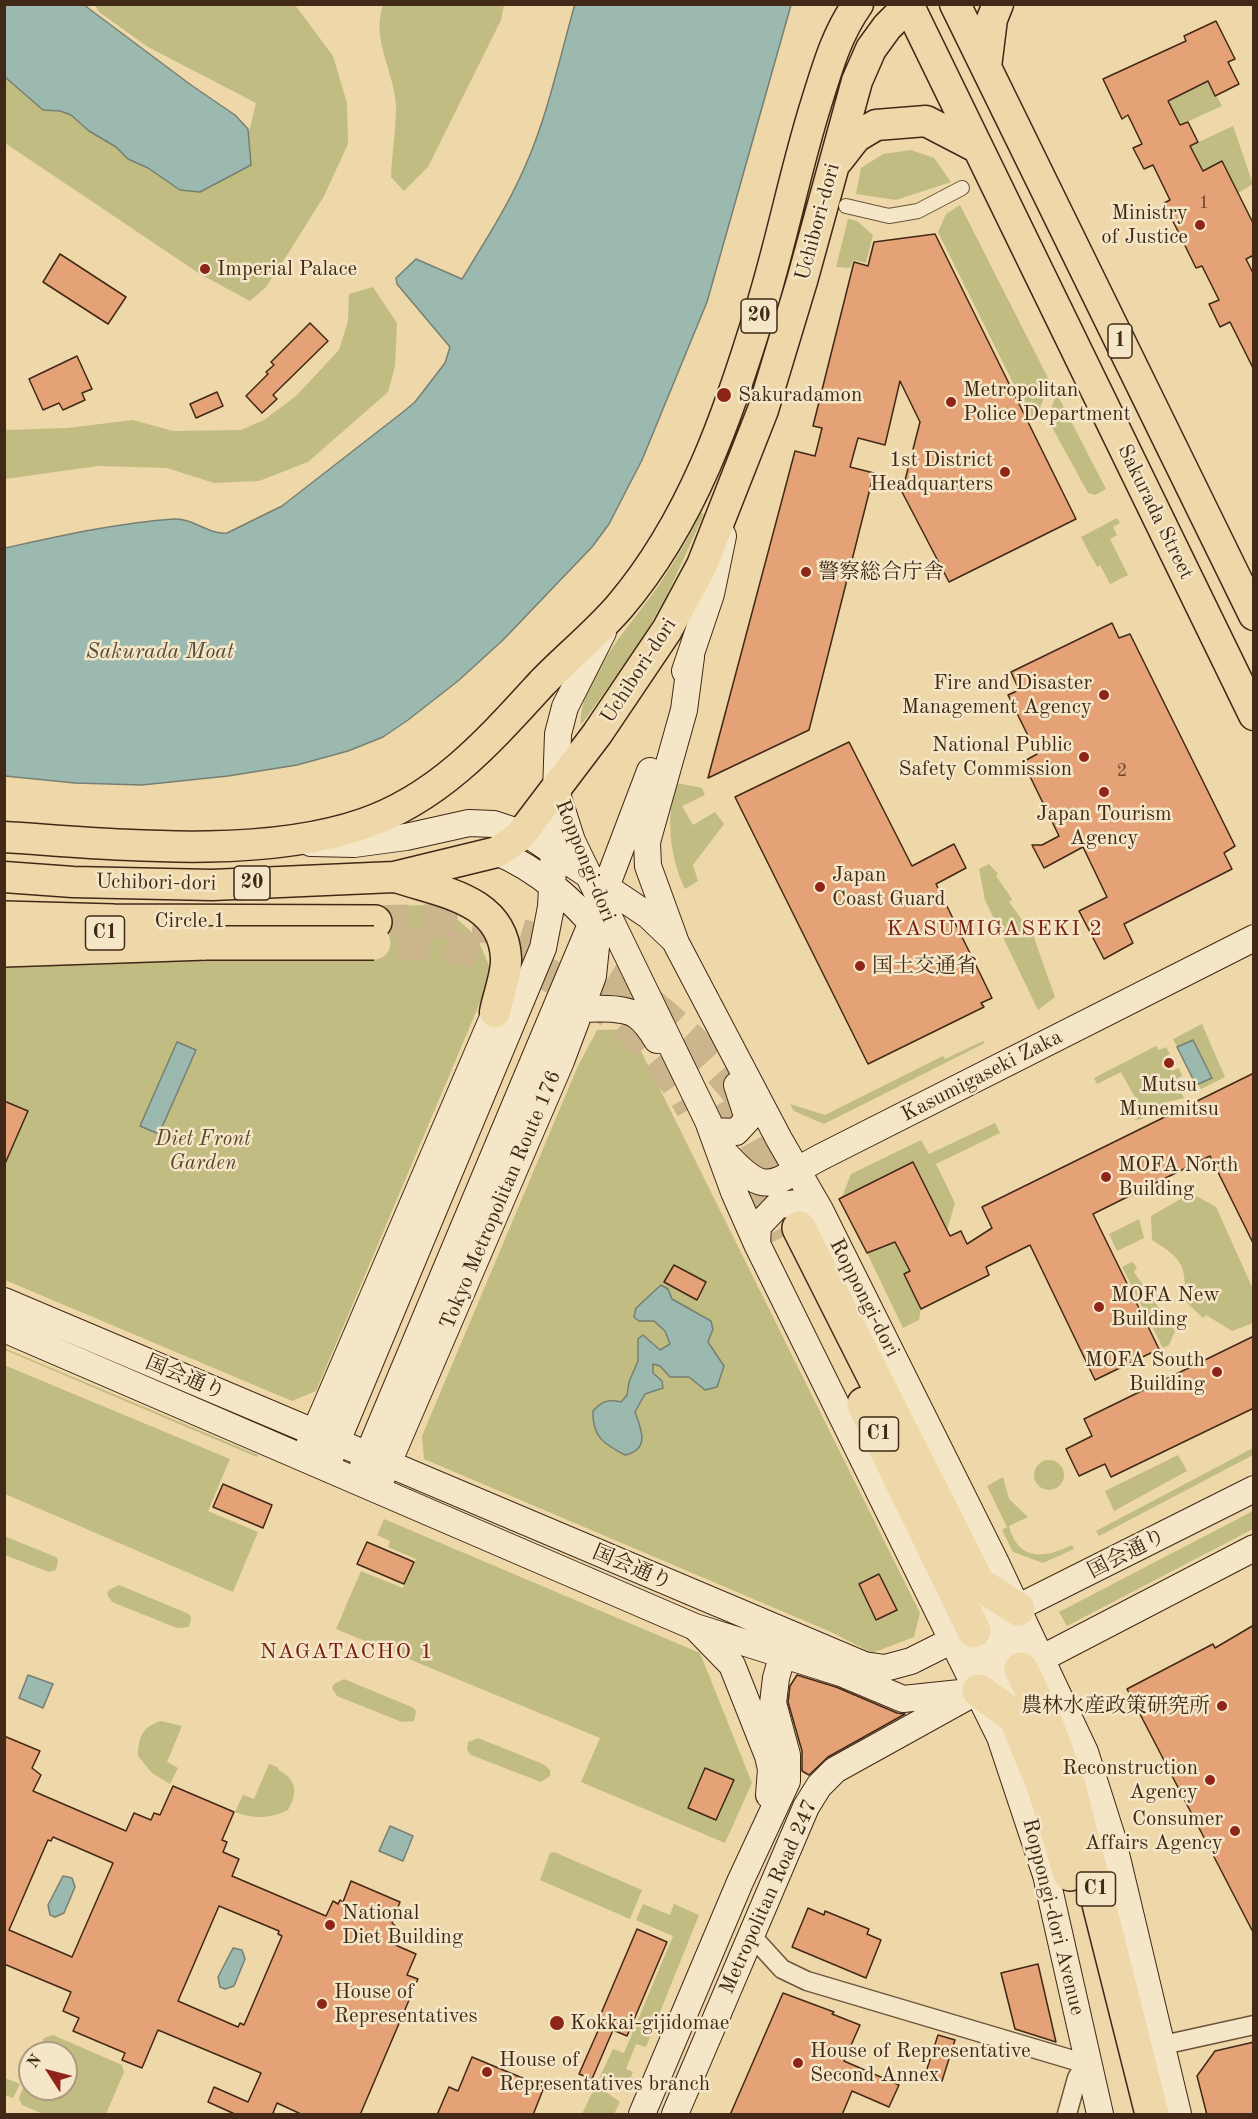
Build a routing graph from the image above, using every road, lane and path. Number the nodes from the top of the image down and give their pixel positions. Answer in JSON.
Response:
{"nodes":[{"id":1,"x":858,"y":4,"type":"edge"},
{"id":2,"x":955,"y":4,"type":"edge"},
{"id":3,"x":998,"y":4,"type":"edge"},
{"id":4,"x":909,"y":5,"type":"edge"},
{"id":5,"x":986,"y":67,"type":"junction"},
{"id":6,"x":978,"y":148,"type":"junction"},
{"id":7,"x":833,"y":166,"type":"junction"},
{"id":8,"x":962,"y":188,"type":"dead end"},
{"id":9,"x":846,"y":206,"type":"dead end"},
{"id":10,"x":1088,"y":277,"type":"junction"},
{"id":11,"x":1050,"y":296,"type":"junction"},
{"id":12,"x":1183,"y":471,"type":"junction"},
{"id":13,"x":734,"y":486,"type":"junction"},
{"id":14,"x":1144,"y":490,"type":"junction"},
{"id":15,"x":1219,"y":545,"type":"junction"},
{"id":16,"x":1180,"y":564,"type":"junction"},
{"id":17,"x":618,"y":609,"type":"junction"},
{"id":18,"x":1254,"y":615,"type":"edge"},
{"id":19,"x":691,"y":657,"type":"junction"},
{"id":20,"x":1254,"y":715,"type":"edge"},
{"id":21,"x":556,"y":791,"type":"junction"},
{"id":22,"x":523,"y":833,"type":"junction"},
{"id":23,"x":4,"y":837,"type":"edge"},
{"id":24,"x":291,"y":839,"type":"junction"},
{"id":25,"x":497,"y":852,"type":"junction"},
{"id":26,"x":555,"y":853,"type":"junction"},
{"id":27,"x":394,"y":876,"type":"junction"},
{"id":28,"x":4,"y":877,"type":"edge"},
{"id":29,"x":550,"y":885,"type":"junction"},
{"id":30,"x":594,"y":905,"type":"junction"},
{"id":31,"x":4,"y":918,"type":"edge"},
{"id":32,"x":4,"y":927,"type":"edge"},
{"id":33,"x":1254,"y":938,"type":"edge"},
{"id":34,"x":206,"y":943,"type":"junction"},
{"id":35,"x":676,"y":943,"type":"junction"},
{"id":36,"x":543,"y":948,"type":"junction"},
{"id":37,"x":4,"y":950,"type":"edge"},
{"id":38,"x":581,"y":1009,"type":"junction"},
{"id":39,"x":495,"y":1012,"type":"junction"},
{"id":40,"x":549,"y":1024,"type":"junction"},
{"id":41,"x":742,"y":1067,"type":"junction"},
{"id":42,"x":713,"y":1133,"type":"junction"},
{"id":43,"x":797,"y":1170,"type":"junction"},
{"id":44,"x":783,"y":1229,"type":"junction"},
{"id":45,"x":4,"y":1301,"type":"edge"},
{"id":46,"x":4,"y":1329,"type":"edge"},
{"id":47,"x":326,"y":1437,"type":"junction"},
{"id":48,"x":378,"y":1459,"type":"junction"},
{"id":49,"x":314,"y":1464,"type":"junction"},
{"id":50,"x":367,"y":1486,"type":"junction"},
{"id":51,"x":1254,"y":1489,"type":"edge"},
{"id":52,"x":1254,"y":1548,"type":"edge"},
{"id":53,"x":986,"y":1626,"type":"junction"},
{"id":54,"x":696,"y":1627,"type":"junction"},
{"id":55,"x":786,"y":1644,"type":"junction"},
{"id":56,"x":1010,"y":1675,"type":"junction"},
{"id":57,"x":753,"y":1856,"type":"junction"},
{"id":58,"x":751,"y":1935,"type":"junction"},
{"id":59,"x":1254,"y":2025,"type":"edge"},
{"id":60,"x":1163,"y":2045,"type":"junction"},
{"id":61,"x":1088,"y":2061,"type":"junction"},
{"id":62,"x":642,"y":2115,"type":"edge"},
{"id":63,"x":675,"y":2115,"type":"edge"},
{"id":64,"x":1067,"y":2115,"type":"edge"},
{"id":65,"x":1100,"y":2115,"type":"edge"},
{"id":66,"x":1130,"y":2115,"type":"edge"},
{"id":67,"x":1152,"y":2115,"type":"edge"},
{"id":68,"x":1178,"y":2115,"type":"edge"}],
"edges":[{"from":1,"to":17,"type":"highway","name":"Uchibori-dori","number":"20"},
{"from":2,"to":5,"type":"highway","number":"1"},
{"from":3,"to":5,"type":"highway"},
{"from":4,"to":6,"type":"highway","number":"1"},
{"from":4,"to":7,"type":"highway","name":"Uchibori-dori","number":"20"},
{"from":5,"to":10,"type":"highway","name":"Sakurada Street","number":"1"},
{"from":6,"to":7,"type":"highway","number":"20"},
{"from":6,"to":11,"type":"highway","name":"Sakurada Street","number":"1"},
{"from":7,"to":13,"type":"highway","name":"Uchibori-dori","number":"20"},
{"from":8,"to":9,"type":"street"},
{"from":10,"to":11,"type":"highway"},
{"from":10,"to":12,"type":"highway","name":"Sakurada Street","number":"1"},
{"from":11,"to":14,"type":"highway","name":"Sakurada Street","number":"1"},
{"from":12,"to":14,"type":"highway"},
{"from":12,"to":15,"type":"highway","name":"Sakurada Street","number":"1"},
{"from":13,"to":19,"type":"main road","name":"Tokyo Metropolitan Route 176"},
{"from":13,"to":21,"type":"highway","name":"Uchibori-dori","number":"20"},
{"from":14,"to":16,"type":"highway","name":"Sakurada Street","number":"1"},
{"from":15,"to":16,"type":"highway"},
{"from":15,"to":18,"type":"highway","name":"Sakurada Street","number":"1"},
{"from":16,"to":20,"type":"highway","name":"Sakurada Street","number":"1"},
{"from":17,"to":21,"type":"main road","name":"Roppongi-dori"},
{"from":17,"to":24,"type":"highway","name":"Uchibori-dori","number":"20"},
{"from":19,"to":30,"type":"main road","name":"Tokyo Metropolitan Route 176"},
{"from":19,"to":35,"type":"main road"},
{"from":21,"to":22,"type":"highway","name":"Uchibori-dori","number":"20"},
{"from":21,"to":26,"type":"main road"},
{"from":21,"to":30,"type":"main road","name":"Roppongi-dori"},
{"from":22,"to":24,"type":"main road"},
{"from":22,"to":25,"type":"highway","name":"Uchibori-dori","number":"20"},
{"from":22,"to":26,"type":"main road"},
{"from":23,"to":24,"type":"highway","name":"Uchibori-dori","number":"20"},
{"from":25,"to":27,"type":"highway","name":"Uchibori-dori","number":"20"},
{"from":25,"to":29,"type":"main road","name":"Roppongi-dori"},
{"from":26,"to":29,"type":"main road"},
{"from":26,"to":30,"type":"main road"},
{"from":27,"to":28,"type":"highway","name":"Uchibori-dori","number":"20"},
{"from":27,"to":39,"type":"highway"},
{"from":29,"to":30,"type":"main road","name":"Roppongi-dori"},
{"from":29,"to":36,"type":"main road"},
{"from":29,"to":39,"type":"main road"},
{"from":30,"to":35,"type":"main road"},
{"from":30,"to":36,"type":"main road"},
{"from":30,"to":38,"type":"main road","name":"Tokyo Metropolitan Route 176"},
{"from":30,"to":40,"type":"main road","name":"Tokyo Metropolitan Route 176"},
{"from":30,"to":42,"type":"main road","name":"Roppongi-dori"},
{"from":31,"to":34,"type":"highway","name":"Circle 1","number":"C1","bridge":true},
{"from":32,"to":34,"type":"highway","name":"Circle 1","number":"C1"},
{"from":33,"to":43,"type":"main road","name":"Kasumigaseki Zaka"},
{"from":34,"to":37,"type":"highway"},
{"from":35,"to":41,"type":"main road","name":"Roppongi-dori"},
{"from":36,"to":47,"type":"main road"},
{"from":38,"to":40,"type":"main road"},
{"from":38,"to":42,"type":"main road"},
{"from":38,"to":48,"type":"main road","name":"Tokyo Metropolitan Route 176"},
{"from":39,"to":47,"type":"main road"},
{"from":40,"to":48,"type":"main road","name":"Tokyo Metropolitan Route 176"},
{"from":41,"to":42,"type":"main road"},
{"from":41,"to":43,"type":"main road","name":"Roppongi-dori"},
{"from":42,"to":43,"type":"main road","name":"Kasumigaseki Zaka"},
{"from":42,"to":44,"type":"main road","name":"Roppongi-dori"},
{"from":43,"to":44,"type":"main road","name":"Roppongi-dori"},
{"from":43,"to":44,"type":"main road"},
{"from":44,"to":53,"type":"highway","number":"C1"},
{"from":44,"to":53,"type":"main road","name":"Roppongi-dori"},
{"from":44,"to":53,"type":"highway","number":"C1"},
{"from":45,"to":47,"type":"main road","name":"国会通り"},
{"from":46,"to":49,"type":"main road","name":"国会通り"},
{"from":47,"to":48,"type":"main road","name":"国会通り"},
{"from":47,"to":49,"type":"main road"},
{"from":48,"to":50,"type":"main road","name":"Tokyo Metropolitan Route 176"},
{"from":48,"to":55,"type":"main road","name":"国会通り"},
{"from":49,"to":50,"type":"main road","name":"国会通り"},
{"from":50,"to":54,"type":"main road","name":"国会通り"},
{"from":51,"to":53,"type":"main road","name":"国会通り"},
{"from":52,"to":56,"type":"main road","name":"国会通り"},
{"from":53,"to":55,"type":"main road","name":"国会通り"},
{"from":53,"to":56,"type":"main road","name":"Roppongi-dori"},
{"from":53,"to":56,"type":"main road"},
{"from":54,"to":55,"type":"main road","name":"国会通り"},
{"from":54,"to":57,"type":"main road","name":"Metropolitan Road 247"},
{"from":55,"to":56,"type":"main road","name":"国会通り"},
{"from":55,"to":57,"type":"main road","name":"Metropolitan Road 247"},
{"from":56,"to":58,"type":"main road","name":"Metropolitan Road 247"},
{"from":56,"to":60,"type":"main road"},
{"from":56,"to":61,"type":"main road","name":"Roppongi-dori Avenue"},
{"from":56,"to":66,"type":"highway","number":"C1"},
{"from":56,"to":67,"type":"highway","number":"C1"},
{"from":57,"to":62,"type":"main road","name":"Metropolitan Road 247"},
{"from":58,"to":61,"type":"street"},
{"from":58,"to":63,"type":"main road","name":"Metropolitan Road 247"},
{"from":59,"to":60,"type":"street"},
{"from":60,"to":68,"type":"main road"},
{"from":61,"to":64,"type":"street"},
{"from":61,"to":65,"type":"main road","name":"Roppongi-dori Avenue"}]}
